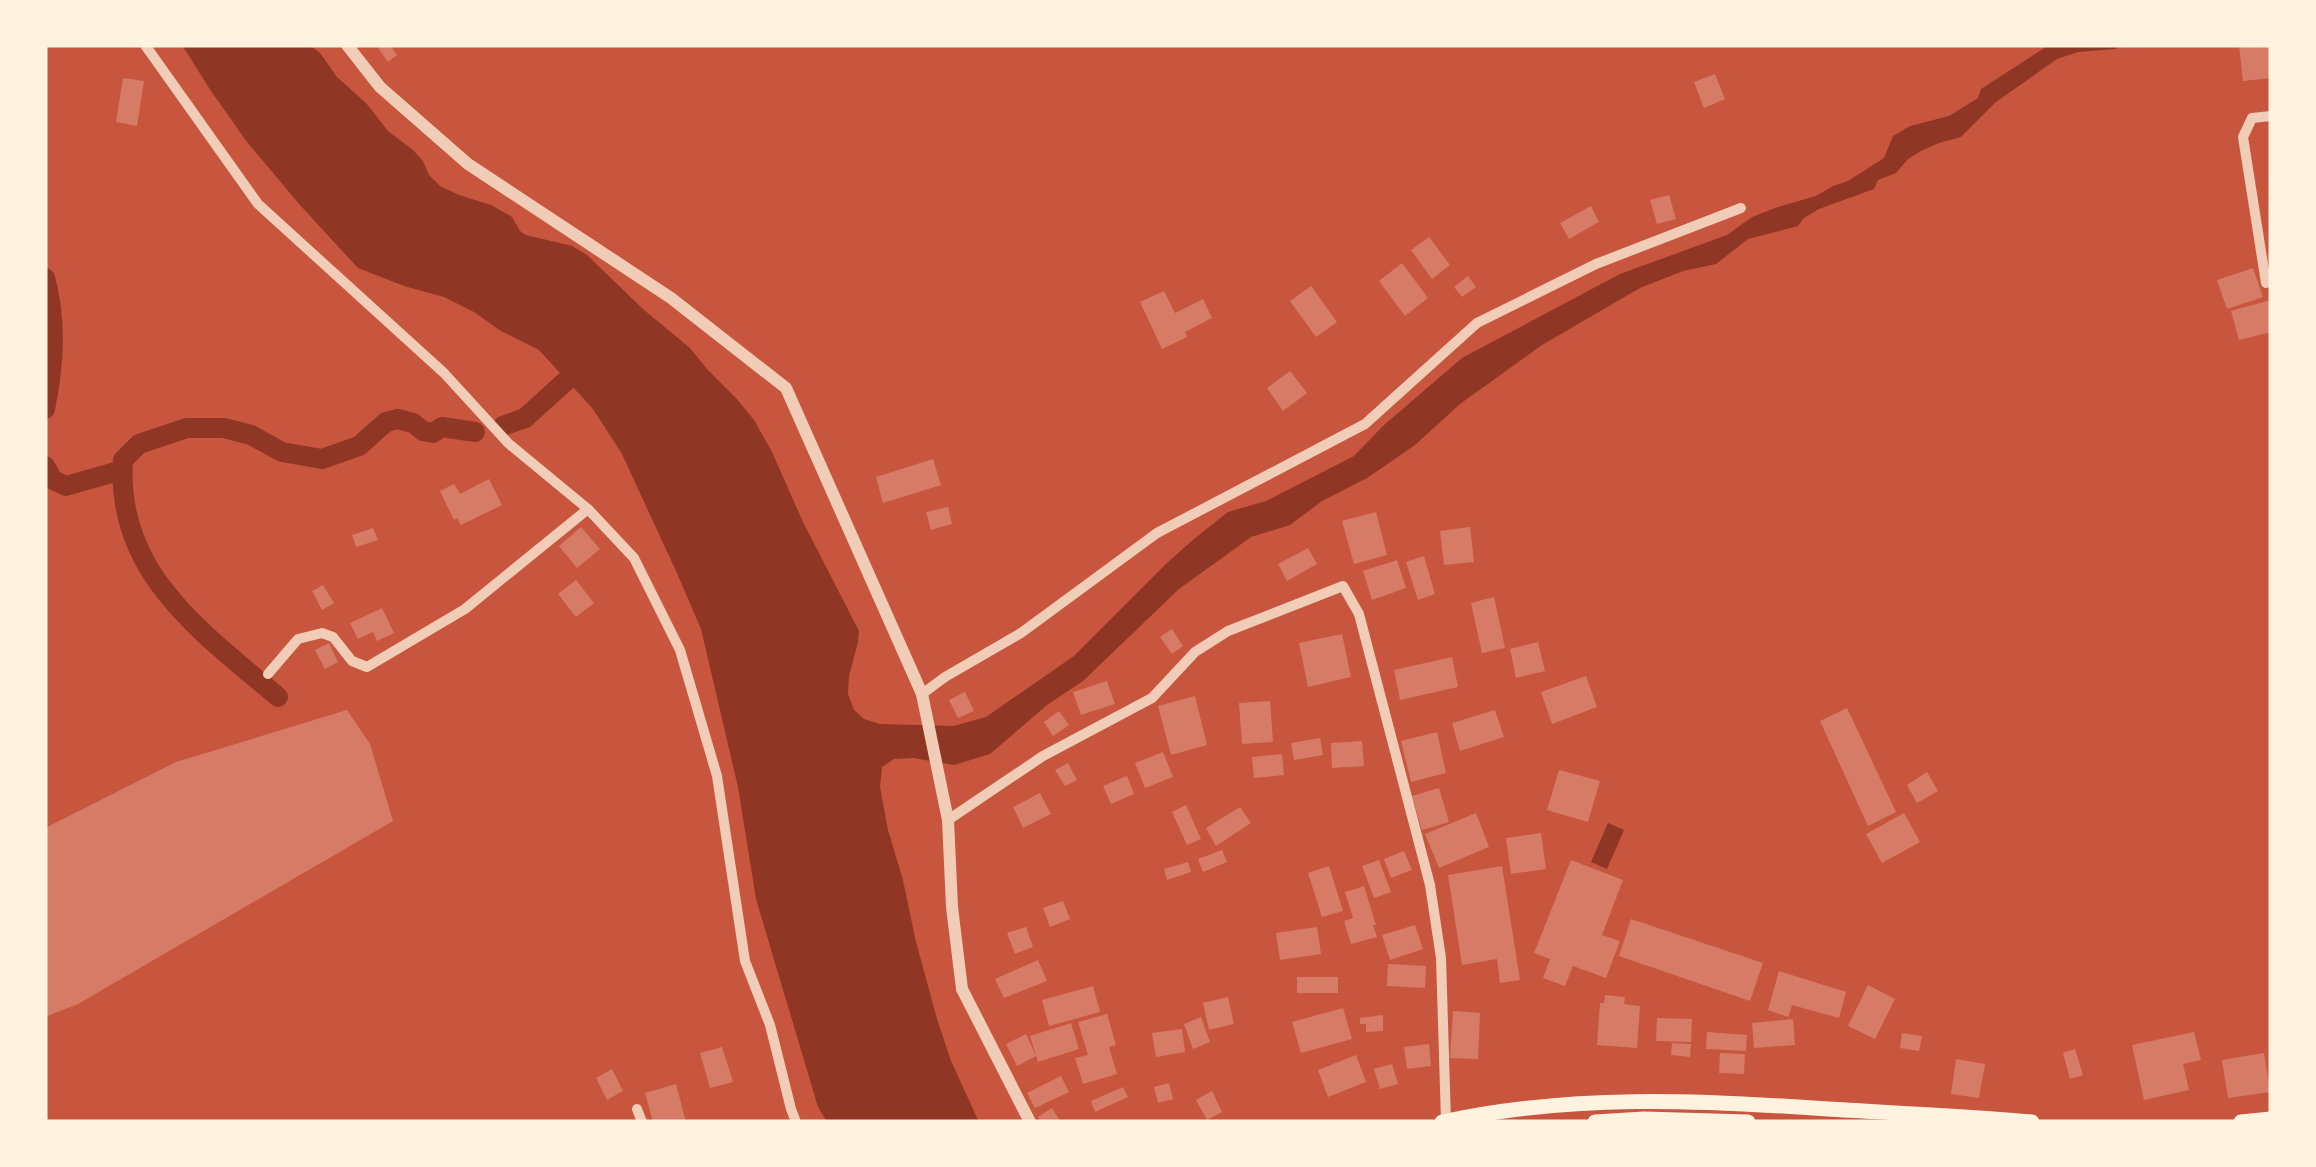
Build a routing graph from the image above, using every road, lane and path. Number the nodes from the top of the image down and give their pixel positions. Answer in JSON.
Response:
{"nodes":[{"id":1,"x":144,"y":45,"type":"edge"},
{"id":2,"x":347,"y":45,"type":"edge"},
{"id":3,"x":2271,"y":116,"type":"edge"},
{"id":4,"x":1741,"y":208,"type":"dead end"},
{"id":5,"x":2266,"y":283,"type":"dead end"},
{"id":6,"x":588,"y":509,"type":"junction"},
{"id":7,"x":268,"y":674,"type":"dead end"},
{"id":8,"x":922,"y":694,"type":"junction"},
{"id":9,"x":948,"y":820,"type":"junction"},
{"id":10,"x":637,"y":1108,"type":"dead end"},
{"id":11,"x":2271,"y":1119,"type":"edge"},
{"id":12,"x":642,"y":1122,"type":"edge"},
{"id":13,"x":796,"y":1122,"type":"edge"},
{"id":14,"x":1030,"y":1122,"type":"edge"},
{"id":15,"x":1444,"y":1122,"type":"edge"},
{"id":16,"x":1595,"y":1122,"type":"edge"},
{"id":17,"x":1748,"y":1122,"type":"edge"},
{"id":18,"x":2032,"y":1122,"type":"edge"},
{"id":19,"x":2241,"y":1122,"type":"edge"}],
"edges":[{"from":1,"to":6,"type":"street"},
{"from":2,"to":8,"type":"street"},
{"from":3,"to":5,"type":"street"},
{"from":4,"to":8,"type":"street"},
{"from":6,"to":7,"type":"street"},
{"from":6,"to":13,"type":"street"},
{"from":8,"to":9,"type":"street"},
{"from":9,"to":14,"type":"street"},
{"from":9,"to":15,"type":"street"},
{"from":10,"to":12,"type":"street"},
{"from":11,"to":19,"type":"highway"},
{"from":15,"to":18,"type":"highway"},
{"from":16,"to":17,"type":"highway"}]}
